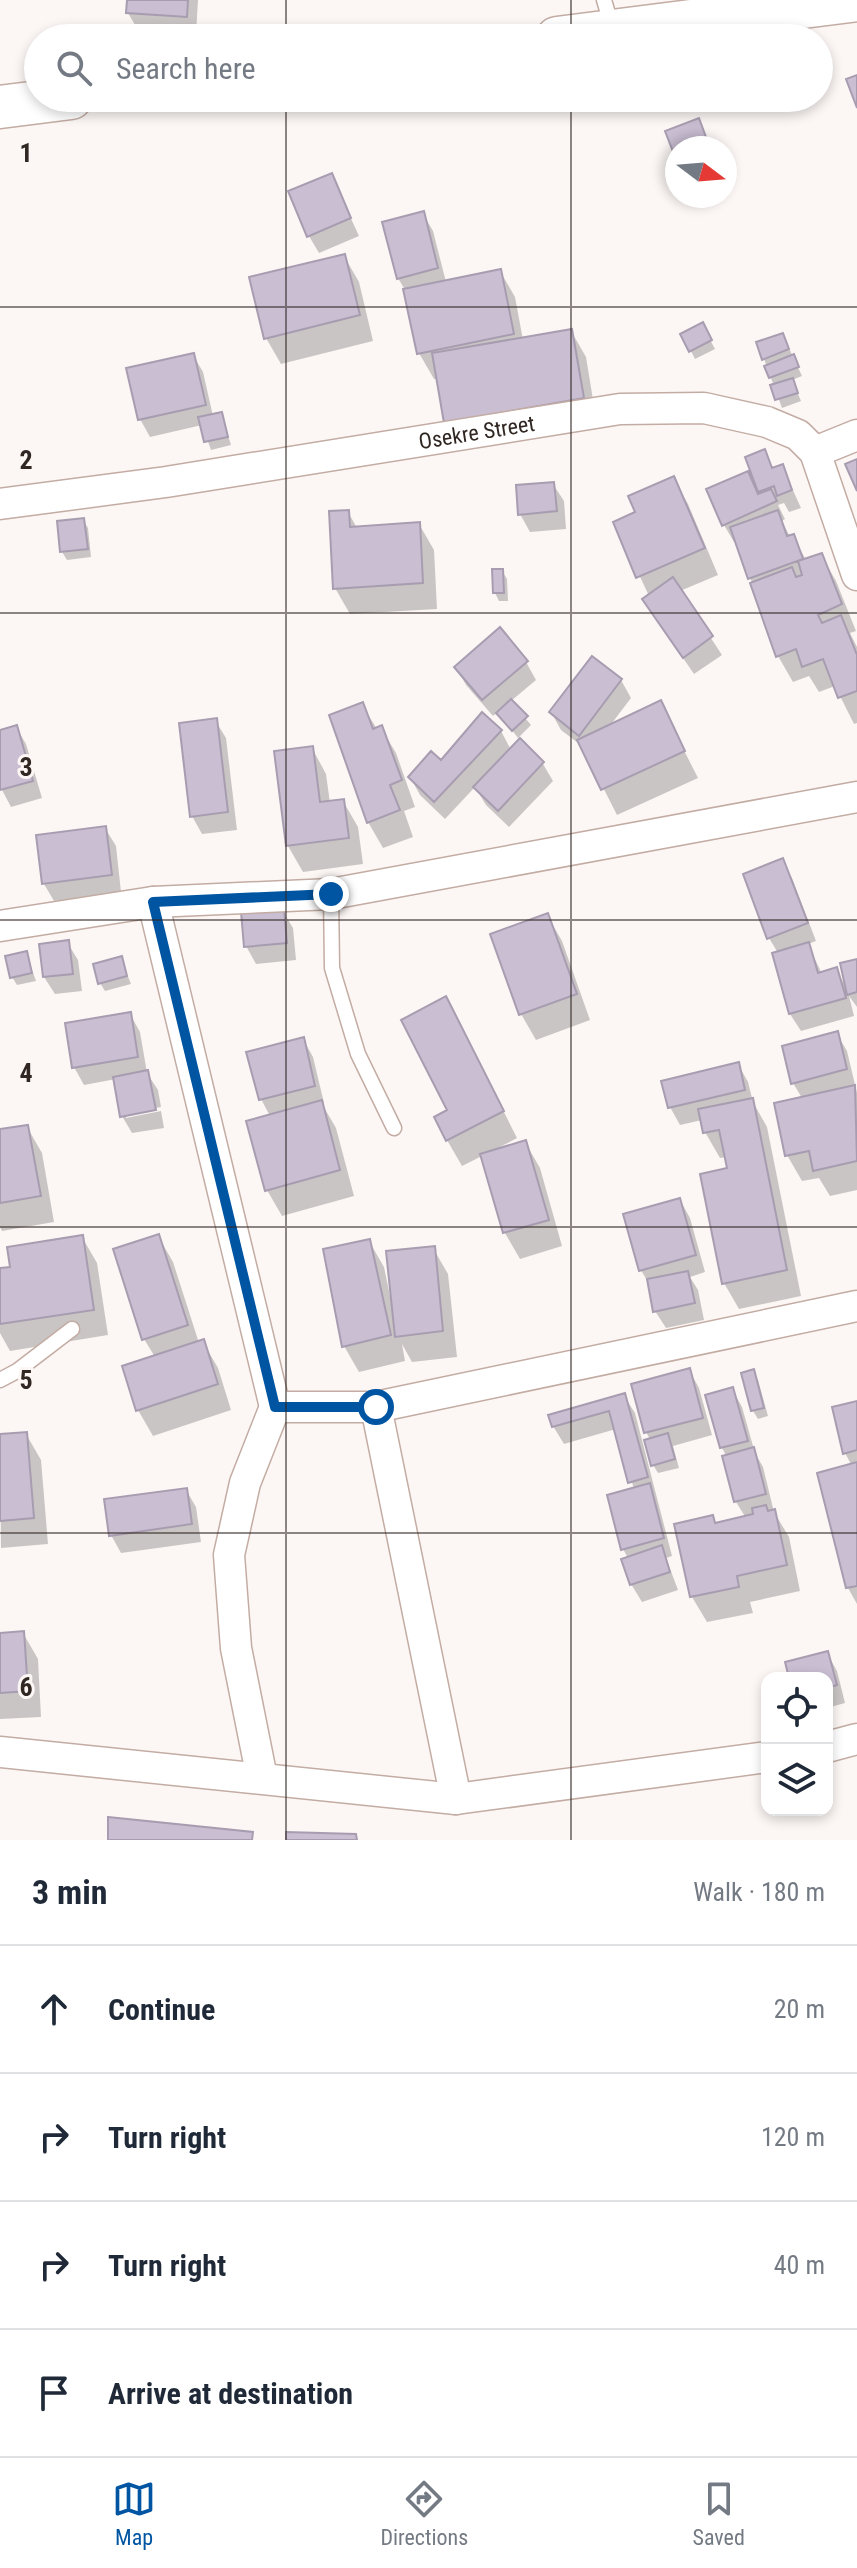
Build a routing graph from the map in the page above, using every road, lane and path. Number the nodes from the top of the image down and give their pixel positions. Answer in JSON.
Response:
{"nodes":[{"id":1,"x":857,"y":0,"type":"edge"},
{"id":2,"x":609,"y":16,"type":"edge"},
{"id":3,"x":590,"y":24,"type":"edge"},
{"id":4,"x":24,"y":104,"type":"edge"},
{"id":5,"x":0,"y":107,"type":"edge"},
{"id":6,"x":857,"y":435,"type":"edge"},
{"id":7,"x":815,"y":452,"type":"junction"},
{"id":8,"x":0,"y":504,"type":"edge"},
{"id":9,"x":857,"y":575,"type":"edge"},
{"id":10,"x":857,"y":797,"type":"edge"},
{"id":11,"x":331,"y":894,"type":"junction"},
{"id":12,"x":153,"y":902,"type":"junction"},
{"id":13,"x":0,"y":926,"type":"edge"},
{"id":14,"x":394,"y":1128,"type":"dead end"},
{"id":15,"x":857,"y":1306,"type":"edge"},
{"id":16,"x":72,"y":1329,"type":"dead end"},
{"id":17,"x":0,"y":1380,"type":"edge"},
{"id":18,"x":275,"y":1407,"type":"junction"},
{"id":19,"x":376,"y":1407,"type":"junction"},
{"id":20,"x":857,"y":1739,"type":"edge"},
{"id":21,"x":833,"y":1745,"type":"edge"},
{"id":22,"x":0,"y":1752,"type":"edge"},
{"id":23,"x":761,"y":1758,"type":"edge"},
{"id":24,"x":262,"y":1778,"type":"junction"},
{"id":25,"x":456,"y":1799,"type":"junction"}],
"edges":[{"from":1,"to":2,"type":"street"},
{"from":2,"to":3,"type":"street"},
{"from":4,"to":5,"type":"street"},
{"from":6,"to":7,"type":"street"},
{"from":7,"to":8,"type":"street","name":"Osekre Street"},
{"from":7,"to":9,"type":"street"},
{"from":10,"to":11,"type":"street"},
{"from":11,"to":12,"type":"street"},
{"from":11,"to":14,"type":"lane"},
{"from":12,"to":13,"type":"street"},
{"from":12,"to":18,"type":"street"},
{"from":15,"to":19,"type":"street"},
{"from":16,"to":17,"type":"lane"},
{"from":18,"to":19,"type":"street"},
{"from":18,"to":24,"type":"street"},
{"from":19,"to":25,"type":"street"},
{"from":20,"to":21,"type":"street"},
{"from":22,"to":24,"type":"street"},
{"from":23,"to":25,"type":"street"},
{"from":24,"to":25,"type":"street"}]}
